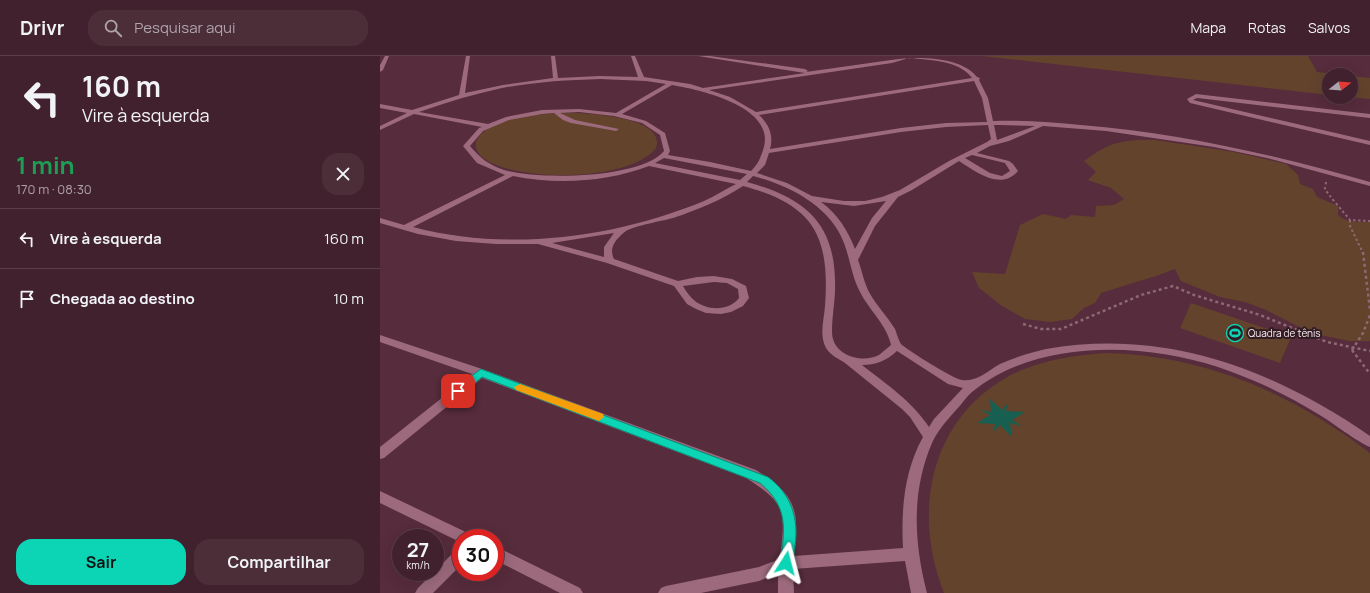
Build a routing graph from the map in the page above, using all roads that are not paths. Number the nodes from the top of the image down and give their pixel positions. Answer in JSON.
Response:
{"nodes":[{"id":1,"x":387,"y":56,"type":"edge"},
{"id":2,"x":468,"y":56,"type":"edge"},
{"id":3,"x":552,"y":56,"type":"edge"},
{"id":4,"x":633,"y":56,"type":"edge"},
{"id":5,"x":700,"y":56,"type":"edge"},
{"id":6,"x":908,"y":56,"type":"edge"},
{"id":7,"x":380,"y":70,"type":"edge"},
{"id":8,"x":818,"y":72,"type":"junction"},
{"id":9,"x":978,"y":79,"type":"junction"},
{"id":10,"x":556,"y":80,"type":"junction"},
{"id":11,"x":642,"y":80,"type":"junction"},
{"id":12,"x":671,"y":83,"type":"junction"},
{"id":13,"x":701,"y":90,"type":"junction"},
{"id":14,"x":462,"y":96,"type":"junction"},
{"id":15,"x":1258,"y":103,"type":"junction"},
{"id":16,"x":380,"y":106,"type":"edge"},
{"id":17,"x":555,"y":111,"type":"junction"},
{"id":18,"x":413,"y":112,"type":"junction"},
{"id":19,"x":618,"y":114,"type":"junction"},
{"id":20,"x":755,"y":114,"type":"junction"},
{"id":21,"x":1370,"y":116,"type":"edge"},
{"id":22,"x":1261,"y":117,"type":"junction"},
{"id":23,"x":992,"y":124,"type":"junction"},
{"id":24,"x":1041,"y":125,"type":"junction"},
{"id":25,"x":487,"y":126,"type":"junction"},
{"id":26,"x":380,"y":128,"type":"edge"},
{"id":27,"x":616,"y":130,"type":"dead end"},
{"id":28,"x":1370,"y":143,"type":"edge"},
{"id":29,"x":989,"y":144,"type":"junction"},
{"id":30,"x":767,"y":151,"type":"junction"},
{"id":31,"x":971,"y":153,"type":"junction"},
{"id":32,"x":663,"y":156,"type":"junction"},
{"id":33,"x":960,"y":158,"type":"junction"},
{"id":34,"x":650,"y":164,"type":"junction"},
{"id":35,"x":512,"y":174,"type":"junction"},
{"id":36,"x":753,"y":174,"type":"junction"},
{"id":37,"x":742,"y":183,"type":"junction"},
{"id":38,"x":1370,"y":184,"type":"edge"},
{"id":39,"x":804,"y":194,"type":"junction"},
{"id":40,"x":895,"y":195,"type":"junction"},
{"id":41,"x":380,"y":220,"type":"edge"},
{"id":42,"x":405,"y":228,"type":"junction"},
{"id":43,"x":626,"y":228,"type":"junction"},
{"id":44,"x":536,"y":242,"type":"junction"},
{"id":45,"x":855,"y":259,"type":"junction"},
{"id":46,"x":610,"y":261,"type":"junction"},
{"id":47,"x":677,"y":284,"type":"junction"},
{"id":48,"x":380,"y":338,"type":"edge"},
{"id":49,"x":896,"y":346,"type":"junction"},
{"id":50,"x":846,"y":359,"type":"junction"},
{"id":51,"x":481,"y":373,"type":"junction"},
{"id":52,"x":974,"y":384,"type":"junction"},
{"id":53,"x":929,"y":436,"type":"junction"},
{"id":54,"x":1370,"y":442,"type":"edge"},
{"id":55,"x":380,"y":454,"type":"edge"},
{"id":56,"x":380,"y":497,"type":"edge"},
{"id":57,"x":452,"y":532,"type":"edge"},
{"id":58,"x":910,"y":554,"type":"junction"},
{"id":59,"x":504,"y":557,"type":"edge"},
{"id":60,"x":786,"y":563,"type":"junction"},
{"id":61,"x":452,"y":564,"type":"edge"},
{"id":62,"x":423,"y":593,"type":"edge"},
{"id":63,"x":576,"y":593,"type":"edge"},
{"id":64,"x":666,"y":593,"type":"edge"},
{"id":65,"x":786,"y":593,"type":"edge"},
{"id":66,"x":919,"y":593,"type":"edge"}],
"edges":[{"from":1,"to":7,"type":"street"},
{"from":2,"to":14,"type":"street"},
{"from":3,"to":10,"type":"street"},
{"from":4,"to":11,"type":"street"},
{"from":5,"to":8,"type":"street"},
{"from":6,"to":8,"type":"street"},
{"from":6,"to":9,"type":"street"},
{"from":8,"to":13,"type":"street"},
{"from":9,"to":20,"type":"street"},
{"from":9,"to":23,"type":"street"},
{"from":10,"to":11,"type":"street"},
{"from":10,"to":14,"type":"street"},
{"from":11,"to":12,"type":"street"},
{"from":12,"to":13,"type":"street"},
{"from":12,"to":19,"type":"street"},
{"from":13,"to":20,"type":"street"},
{"from":14,"to":18,"type":"street"},
{"from":15,"to":21,"type":"street"},
{"from":15,"to":22,"type":"street"},
{"from":15,"to":22,"type":"street"},
{"from":16,"to":18,"type":"street"},
{"from":17,"to":19,"type":"street"},
{"from":17,"to":25,"type":"street"},
{"from":17,"to":27,"type":"street"},
{"from":18,"to":25,"type":"street"},
{"from":18,"to":26,"type":"street"},
{"from":19,"to":32,"type":"street"},
{"from":20,"to":30,"type":"street"},
{"from":22,"to":28,"type":"street"},
{"from":23,"to":24,"type":"street"},
{"from":23,"to":29,"type":"street"},
{"from":23,"to":30,"type":"street"},
{"from":24,"to":29,"type":"street"},
{"from":24,"to":38,"type":"street"},
{"from":25,"to":35,"type":"street"},
{"from":29,"to":31,"type":"street"},
{"from":30,"to":36,"type":"street"},
{"from":31,"to":33,"type":"street"},
{"from":31,"to":33,"type":"street"},
{"from":32,"to":34,"type":"street"},
{"from":32,"to":36,"type":"street"},
{"from":33,"to":40,"type":"street"},
{"from":34,"to":35,"type":"street"},
{"from":34,"to":37,"type":"street"},
{"from":35,"to":42,"type":"street"},
{"from":36,"to":37,"type":"street"},
{"from":36,"to":39,"type":"street"},
{"from":37,"to":43,"type":"street"},
{"from":37,"to":50,"type":"street"},
{"from":39,"to":40,"type":"street"},
{"from":39,"to":45,"type":"street"},
{"from":40,"to":45,"type":"street"},
{"from":41,"to":42,"type":"street"},
{"from":42,"to":44,"type":"street"},
{"from":43,"to":44,"type":"street"},
{"from":43,"to":46,"type":"street"},
{"from":44,"to":46,"type":"street"},
{"from":45,"to":49,"type":"street"},
{"from":46,"to":47,"type":"street"},
{"from":47,"to":47,"type":"street"},
{"from":48,"to":51,"type":"street"},
{"from":49,"to":50,"type":"street"},
{"from":49,"to":52,"type":"street"},
{"from":50,"to":53,"type":"street"},
{"from":51,"to":55,"type":"street"},
{"from":51,"to":60,"type":"street"},
{"from":52,"to":53,"type":"street"},
{"from":52,"to":54,"type":"street"},
{"from":53,"to":58,"type":"street"},
{"from":56,"to":57,"type":"street"},
{"from":58,"to":60,"type":"street"},
{"from":58,"to":66,"type":"street"},
{"from":59,"to":63,"type":"street"},
{"from":60,"to":64,"type":"street"},
{"from":60,"to":65,"type":"street"},
{"from":61,"to":62,"type":"street"}]}
